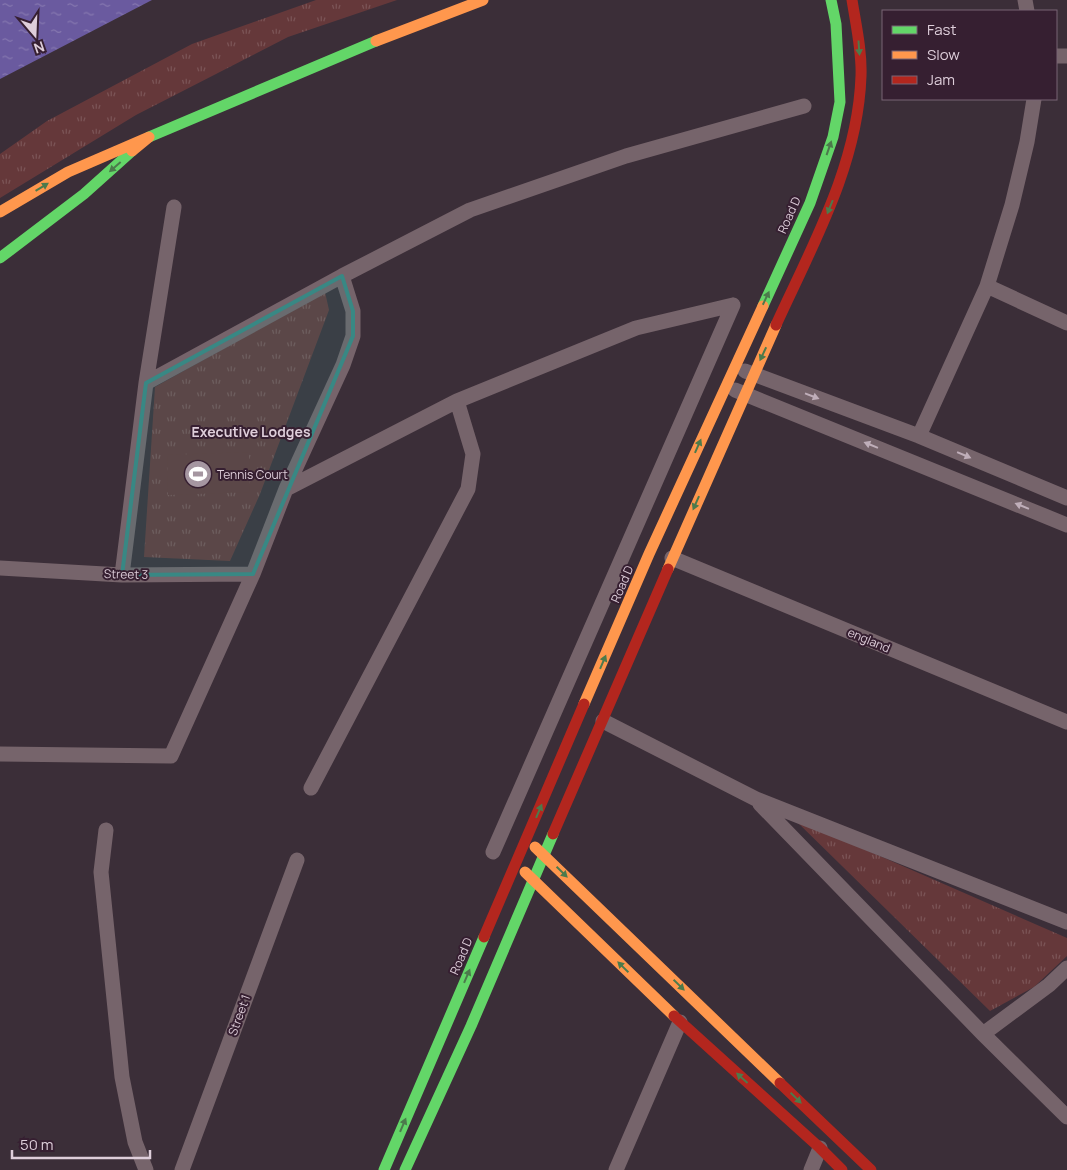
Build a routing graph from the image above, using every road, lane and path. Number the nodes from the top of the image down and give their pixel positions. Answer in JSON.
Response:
{"nodes":[{"id":1,"x":483,"y":0,"type":"edge"},
{"id":2,"x":831,"y":0,"type":"edge"},
{"id":3,"x":852,"y":0,"type":"edge"},
{"id":4,"x":1034,"y":100,"type":"edge"},
{"id":5,"x":804,"y":106,"type":"dead end"},
{"id":6,"x":149,"y":137,"type":"junction"},
{"id":7,"x":174,"y":206,"type":"dead end"},
{"id":8,"x":0,"y":212,"type":"edge"},
{"id":9,"x":0,"y":258,"type":"edge"},
{"id":10,"x":342,"y":276,"type":"junction"},
{"id":11,"x":987,"y":286,"type":"junction"},
{"id":12,"x":1067,"y":323,"type":"edge"},
{"id":13,"x":734,"y":367,"type":"junction"},
{"id":14,"x":754,"y":374,"type":"junction"},
{"id":15,"x":146,"y":383,"type":"junction"},
{"id":16,"x":725,"y":385,"type":"junction"},
{"id":17,"x":744,"y":394,"type":"junction"},
{"id":18,"x":457,"y":401,"type":"junction"},
{"id":19,"x":919,"y":436,"type":"junction"},
{"id":20,"x":286,"y":489,"type":"junction"},
{"id":21,"x":1067,"y":498,"type":"edge"},
{"id":22,"x":1067,"y":525,"type":"edge"},
{"id":23,"x":672,"y":558,"type":"junction"},
{"id":24,"x":0,"y":568,"type":"edge"},
{"id":25,"x":253,"y":574,"type":"junction"},
{"id":26,"x":122,"y":575,"type":"junction"},
{"id":27,"x":603,"y":721,"type":"junction"},
{"id":28,"x":1067,"y":722,"type":"edge"},
{"id":29,"x":0,"y":754,"type":"edge"},
{"id":30,"x":312,"y":788,"type":"dead end"},
{"id":31,"x":756,"y":799,"type":"junction"},
{"id":32,"x":106,"y":830,"type":"dead end"},
{"id":33,"x":526,"y":840,"type":"junction"},
{"id":34,"x":493,"y":852,"type":"dead end"},
{"id":35,"x":544,"y":855,"type":"junction"},
{"id":36,"x":297,"y":860,"type":"dead end"},
{"id":37,"x":516,"y":864,"type":"junction"},
{"id":38,"x":534,"y":879,"type":"junction"},
{"id":39,"x":1067,"y":922,"type":"edge"},
{"id":40,"x":1067,"y":968,"type":"edge"},
{"id":41,"x":680,"y":1022,"type":"junction"},
{"id":42,"x":983,"y":1034,"type":"junction"},
{"id":43,"x":1067,"y":1117,"type":"edge"},
{"id":44,"x":820,"y":1148,"type":"junction"},
{"id":45,"x":146,"y":1170,"type":"edge"},
{"id":46,"x":182,"y":1170,"type":"edge"},
{"id":47,"x":384,"y":1170,"type":"edge"},
{"id":48,"x":406,"y":1170,"type":"edge"},
{"id":49,"x":616,"y":1170,"type":"edge"},
{"id":50,"x":811,"y":1170,"type":"edge"},
{"id":51,"x":842,"y":1170,"type":"edge"},
{"id":52,"x":871,"y":1170,"type":"edge"}],
"edges":[{"from":1,"to":6,"type":"street"},
{"from":13,"to":2,"type":"street","name":"Road D","one_way":true},
{"from":3,"to":14,"type":"street","one_way":true},
{"from":4,"to":11,"type":"street"},
{"from":5,"to":10,"type":"street"},
{"from":8,"to":6,"type":"street","one_way":true},
{"from":6,"to":9,"type":"street","one_way":true},
{"from":7,"to":15,"type":"street"},
{"from":10,"to":15,"type":"street"},
{"from":10,"to":20,"type":"street"},
{"from":11,"to":12,"type":"street"},
{"from":11,"to":19,"type":"street"},
{"from":13,"to":14,"type":"street"},
{"from":13,"to":16,"type":"street","name":"Road D"},
{"from":14,"to":17,"type":"street"},
{"from":14,"to":19,"type":"street","one_way":true},
{"from":15,"to":26,"type":"street"},
{"from":16,"to":17,"type":"street"},
{"from":33,"to":16,"type":"street","name":"Road D","one_way":true},
{"from":22,"to":17,"type":"street","one_way":true},
{"from":17,"to":23,"type":"street","one_way":true},
{"from":18,"to":20,"type":"street"},
{"from":18,"to":30,"type":"street"},
{"from":18,"to":34,"type":"street"},
{"from":19,"to":21,"type":"street","one_way":true},
{"from":20,"to":25,"type":"street"},
{"from":23,"to":27,"type":"street"},
{"from":23,"to":28,"type":"street","name":"england"},
{"from":24,"to":26,"type":"street","name":"Street 3"},
{"from":25,"to":26,"type":"street","name":"Street 3"},
{"from":25,"to":29,"type":"street"},
{"from":27,"to":31,"type":"street"},
{"from":27,"to":35,"type":"street"},
{"from":31,"to":39,"type":"street"},
{"from":31,"to":42,"type":"street"},
{"from":32,"to":45,"type":"street"},
{"from":33,"to":35,"type":"street"},
{"from":33,"to":37,"type":"street","name":"Road D"},
{"from":35,"to":38,"type":"street"},
{"from":35,"to":52,"type":"street","one_way":true},
{"from":36,"to":46,"type":"street","name":"Street 1"},
{"from":37,"to":38,"type":"street"},
{"from":47,"to":37,"type":"street","name":"Road D","one_way":true},
{"from":41,"to":38,"type":"street","one_way":true},
{"from":38,"to":48,"type":"street"},
{"from":40,"to":42,"type":"street"},
{"from":44,"to":41,"type":"street","one_way":true},
{"from":41,"to":49,"type":"street"},
{"from":42,"to":43,"type":"street"},
{"from":44,"to":50,"type":"street"},
{"from":44,"to":51,"type":"street"}]}
